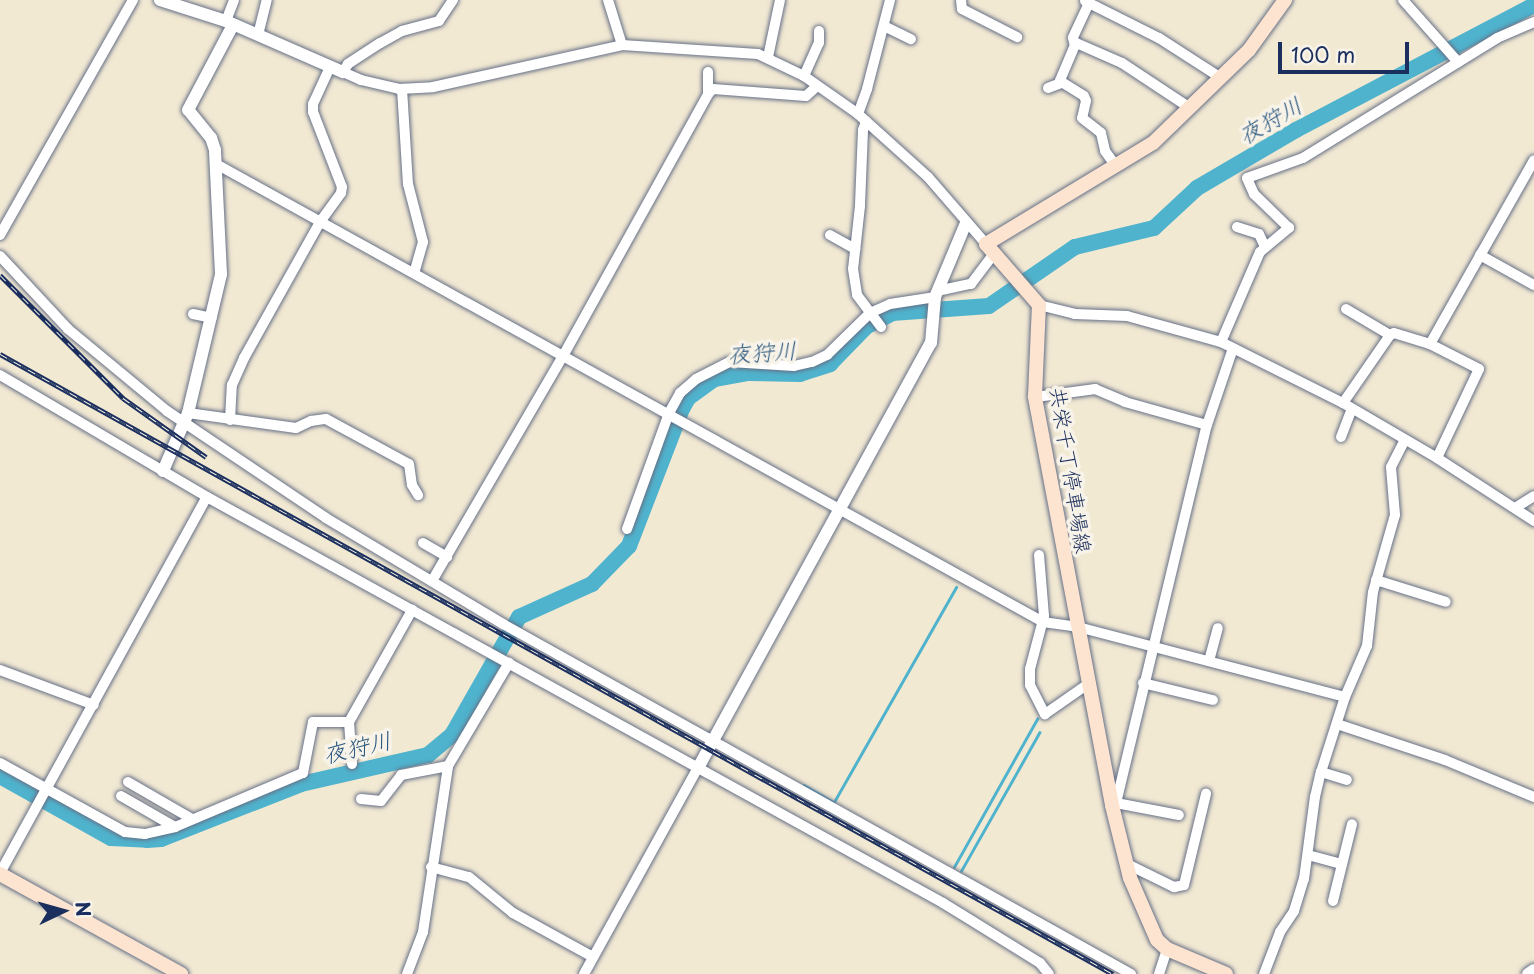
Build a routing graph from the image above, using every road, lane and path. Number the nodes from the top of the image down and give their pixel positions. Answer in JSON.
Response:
{"nodes":[{"id":1,"x":132,"y":0,"type":"edge"},
{"id":2,"x":160,"y":0,"type":"edge"},
{"id":3,"x":234,"y":0,"type":"edge"},
{"id":4,"x":267,"y":0,"type":"edge"},
{"id":5,"x":453,"y":0,"type":"edge"},
{"id":6,"x":608,"y":0,"type":"edge"},
{"id":7,"x":780,"y":0,"type":"edge"},
{"id":8,"x":890,"y":0,"type":"edge"},
{"id":9,"x":961,"y":0,"type":"edge"},
{"id":10,"x":1403,"y":0,"type":"edge"},
{"id":11,"x":1086,"y":1,"type":"edge"},
{"id":12,"x":1283,"y":1,"type":"edge"},
{"id":13,"x":1534,"y":22,"type":"edge"},
{"id":14,"x":230,"y":23,"type":"junction"},
{"id":15,"x":884,"y":26,"type":"junction"},
{"id":16,"x":819,"y":31,"type":"dead end"},
{"id":17,"x":258,"y":35,"type":"junction"},
{"id":18,"x":1017,"y":37,"type":"dead end"},
{"id":19,"x":911,"y":39,"type":"dead end"},
{"id":20,"x":1074,"y":42,"type":"junction"},
{"id":21,"x":622,"y":45,"type":"junction"},
{"id":22,"x":768,"y":57,"type":"junction"},
{"id":23,"x":1456,"y":61,"type":"junction"},
{"id":24,"x":330,"y":67,"type":"junction"},
{"id":25,"x":343,"y":72,"type":"junction"},
{"id":26,"x":708,"y":72,"type":"dead end"},
{"id":27,"x":804,"y":76,"type":"junction"},
{"id":28,"x":1221,"y":78,"type":"junction"},
{"id":29,"x":1060,"y":83,"type":"junction"},
{"id":30,"x":817,"y":86,"type":"junction"},
{"id":31,"x":1048,"y":88,"type":"dead end"},
{"id":32,"x":402,"y":89,"type":"junction"},
{"id":33,"x":708,"y":94,"type":"junction"},
{"id":34,"x":1190,"y":108,"type":"junction"},
{"id":35,"x":858,"y":114,"type":"junction"},
{"id":36,"x":866,"y":121,"type":"junction"},
{"id":37,"x":1534,"y":160,"type":"edge"},
{"id":38,"x":218,"y":165,"type":"junction"},
{"id":39,"x":1115,"y":165,"type":"junction"},
{"id":40,"x":320,"y":222,"type":"junction"},
{"id":41,"x":966,"y":223,"type":"junction"},
{"id":42,"x":1237,"y":227,"type":"dead end"},
{"id":43,"x":0,"y":235,"type":"edge"},
{"id":44,"x":830,"y":235,"type":"dead end"},
{"id":45,"x":1265,"y":247,"type":"junction"},
{"id":46,"x":855,"y":249,"type":"junction"},
{"id":47,"x":990,"y":249,"type":"junction"},
{"id":48,"x":1480,"y":255,"type":"junction"},
{"id":49,"x":0,"y":256,"type":"edge"},
{"id":50,"x":414,"y":273,"type":"junction"},
{"id":51,"x":1534,"y":285,"type":"edge"},
{"id":52,"x":936,"y":296,"type":"junction"},
{"id":53,"x":1034,"y":301,"type":"junction"},
{"id":54,"x":1346,"y":309,"type":"dead end"},
{"id":55,"x":193,"y":314,"type":"dead end"},
{"id":56,"x":871,"y":314,"type":"junction"},
{"id":57,"x":212,"y":318,"type":"junction"},
{"id":58,"x":880,"y":326,"type":"dead end"},
{"id":59,"x":1390,"y":335,"type":"junction"},
{"id":60,"x":1221,"y":342,"type":"junction"},
{"id":61,"x":1430,"y":344,"type":"junction"},
{"id":62,"x":1233,"y":348,"type":"junction"},
{"id":63,"x":564,"y":356,"type":"junction"},
{"id":64,"x":0,"y":376,"type":"edge"},
{"id":65,"x":1036,"y":397,"type":"junction"},
{"id":66,"x":1348,"y":406,"type":"junction"},
{"id":67,"x":670,"y":414,"type":"junction"},
{"id":68,"x":186,"y":417,"type":"junction"},
{"id":69,"x":230,"y":420,"type":"junction"},
{"id":70,"x":1207,"y":425,"type":"junction"},
{"id":71,"x":1341,"y":437,"type":"dead end"},
{"id":72,"x":1405,"y":440,"type":"junction"},
{"id":73,"x":1437,"y":458,"type":"junction"},
{"id":74,"x":163,"y":471,"type":"junction"},
{"id":75,"x":418,"y":495,"type":"dead end"},
{"id":76,"x":1534,"y":496,"type":"edge"},
{"id":77,"x":207,"y":497,"type":"junction"},
{"id":78,"x":1515,"y":508,"type":"junction"},
{"id":79,"x":839,"y":510,"type":"junction"},
{"id":80,"x":1534,"y":521,"type":"edge"},
{"id":81,"x":627,"y":529,"type":"dead end"},
{"id":82,"x":423,"y":543,"type":"dead end"},
{"id":83,"x":1039,"y":555,"type":"dead end"},
{"id":84,"x":447,"y":556,"type":"junction"},
{"id":85,"x":432,"y":580,"type":"junction"},
{"id":86,"x":1376,"y":580,"type":"junction"},
{"id":87,"x":1446,"y":602,"type":"dead end"},
{"id":88,"x":412,"y":610,"type":"junction"},
{"id":89,"x":1043,"y":622,"type":"junction"},
{"id":90,"x":1078,"y":627,"type":"junction"},
{"id":91,"x":1218,"y":628,"type":"dead end"},
{"id":92,"x":1152,"y":646,"type":"junction"},
{"id":93,"x":1209,"y":661,"type":"junction"},
{"id":94,"x":508,"y":663,"type":"junction"},
{"id":95,"x":0,"y":670,"type":"edge"},
{"id":96,"x":1143,"y":683,"type":"junction"},
{"id":97,"x":1088,"y":684,"type":"junction"},
{"id":98,"x":1345,"y":697,"type":"junction"},
{"id":99,"x":1213,"y":700,"type":"dead end"},
{"id":100,"x":94,"y":705,"type":"junction"},
{"id":101,"x":349,"y":722,"type":"junction"},
{"id":102,"x":1337,"y":724,"type":"junction"},
{"id":103,"x":712,"y":742,"type":"junction"},
{"id":104,"x":0,"y":763,"type":"edge"},
{"id":105,"x":352,"y":764,"type":"dead end"},
{"id":106,"x":699,"y":766,"type":"junction"},
{"id":107,"x":442,"y":767,"type":"junction"},
{"id":108,"x":1321,"y":772,"type":"junction"},
{"id":109,"x":1347,"y":780,"type":"dead end"},
{"id":110,"x":128,"y":782,"type":"dead end"},
{"id":111,"x":45,"y":790,"type":"junction"},
{"id":112,"x":1206,"y":794,"type":"dead end"},
{"id":113,"x":121,"y":796,"type":"dead end"},
{"id":114,"x":1534,"y":797,"type":"edge"},
{"id":115,"x":361,"y":799,"type":"dead end"},
{"id":116,"x":1114,"y":804,"type":"junction"},
{"id":117,"x":1179,"y":815,"type":"dead end"},
{"id":118,"x":192,"y":819,"type":"junction"},
{"id":119,"x":1352,"y":824,"type":"dead end"},
{"id":120,"x":175,"y":827,"type":"junction"},
{"id":121,"x":1308,"y":855,"type":"junction"},
{"id":122,"x":1125,"y":862,"type":"junction"},
{"id":123,"x":1342,"y":863,"type":"junction"},
{"id":124,"x":431,"y":867,"type":"junction"},
{"id":125,"x":0,"y":873,"type":"edge"},
{"id":126,"x":1333,"y":901,"type":"dead end"},
{"id":127,"x":1167,"y":949,"type":"junction"},
{"id":128,"x":593,"y":957,"type":"junction"},
{"id":129,"x":1534,"y":970,"type":"edge"},
{"id":130,"x":181,"y":974,"type":"edge"},
{"id":131,"x":407,"y":974,"type":"edge"},
{"id":132,"x":584,"y":974,"type":"edge"},
{"id":133,"x":1049,"y":974,"type":"edge"},
{"id":134,"x":1131,"y":974,"type":"edge"},
{"id":135,"x":1159,"y":974,"type":"edge"},
{"id":136,"x":1226,"y":974,"type":"edge"},
{"id":137,"x":1264,"y":974,"type":"edge"},
{"id":138,"x":1528,"y":974,"type":"edge"}],
"edges":[{"from":1,"to":43,"type":"street"},
{"from":2,"to":14,"type":"street"},
{"from":3,"to":14,"type":"street"},
{"from":4,"to":17,"type":"street"},
{"from":5,"to":25,"type":"street"},
{"from":6,"to":21,"type":"street"},
{"from":7,"to":22,"type":"street"},
{"from":8,"to":15,"type":"street"},
{"from":9,"to":18,"type":"street"},
{"from":10,"to":23,"type":"street"},
{"from":11,"to":20,"type":"street"},
{"from":11,"to":28,"type":"street"},
{"from":12,"to":28,"type":"main road"},
{"from":13,"to":23,"type":"street"},
{"from":14,"to":17,"type":"street"},
{"from":14,"to":38,"type":"street"},
{"from":15,"to":19,"type":"street"},
{"from":15,"to":35,"type":"street"},
{"from":16,"to":27,"type":"street"},
{"from":17,"to":24,"type":"street"},
{"from":20,"to":29,"type":"street"},
{"from":20,"to":34,"type":"street"},
{"from":21,"to":22,"type":"street"},
{"from":21,"to":32,"type":"street"},
{"from":22,"to":27,"type":"street"},
{"from":23,"to":45,"type":"street"},
{"from":24,"to":25,"type":"street"},
{"from":24,"to":40,"type":"street"},
{"from":25,"to":32,"type":"street"},
{"from":26,"to":33,"type":"street"},
{"from":27,"to":30,"type":"street"},
{"from":28,"to":34,"type":"main road"},
{"from":29,"to":31,"type":"street"},
{"from":29,"to":39,"type":"street"},
{"from":30,"to":33,"type":"street"},
{"from":30,"to":35,"type":"street"},
{"from":32,"to":50,"type":"street"},
{"from":33,"to":63,"type":"street"},
{"from":34,"to":39,"type":"main road"},
{"from":35,"to":36,"type":"street"},
{"from":36,"to":41,"type":"street"},
{"from":36,"to":46,"type":"street"},
{"from":37,"to":48,"type":"street"},
{"from":38,"to":40,"type":"street"},
{"from":38,"to":57,"type":"street"},
{"from":39,"to":47,"type":"main road"},
{"from":40,"to":50,"type":"street"},
{"from":40,"to":69,"type":"street"},
{"from":41,"to":47,"type":"street"},
{"from":41,"to":52,"type":"street"},
{"from":42,"to":45,"type":"street"},
{"from":44,"to":46,"type":"street"},
{"from":45,"to":60,"type":"street"},
{"from":46,"to":56,"type":"street"},
{"from":47,"to":52,"type":"street"},
{"from":47,"to":53,"type":"main road"},
{"from":48,"to":51,"type":"street"},
{"from":48,"to":61,"type":"street"},
{"from":49,"to":68,"type":"street"},
{"from":50,"to":63,"type":"street"},
{"from":52,"to":56,"type":"street"},
{"from":52,"to":79,"type":"street"},
{"from":53,"to":60,"type":"street"},
{"from":53,"to":65,"type":"main road","name":"共栄千丁停車場線"},
{"from":54,"to":59,"type":"street"},
{"from":55,"to":57,"type":"street"},
{"from":56,"to":58,"type":"street"},
{"from":56,"to":67,"type":"street"},
{"from":57,"to":68,"type":"street"},
{"from":59,"to":61,"type":"street"},
{"from":59,"to":66,"type":"street"},
{"from":60,"to":62,"type":"street"},
{"from":61,"to":73,"type":"street"},
{"from":62,"to":66,"type":"street"},
{"from":62,"to":70,"type":"street"},
{"from":63,"to":67,"type":"street"},
{"from":63,"to":84,"type":"street"},
{"from":64,"to":74,"type":"street"},
{"from":65,"to":70,"type":"street"},
{"from":65,"to":90,"type":"main road","name":"共栄千丁停車場線"},
{"from":66,"to":71,"type":"street"},
{"from":66,"to":72,"type":"street"},
{"from":67,"to":79,"type":"street"},
{"from":67,"to":81,"type":"street"},
{"from":68,"to":69,"type":"street"},
{"from":68,"to":74,"type":"street"},
{"from":68,"to":85,"type":"street"},
{"from":69,"to":75,"type":"street"},
{"from":70,"to":92,"type":"street"},
{"from":72,"to":73,"type":"street"},
{"from":72,"to":86,"type":"street"},
{"from":73,"to":78,"type":"street"},
{"from":74,"to":77,"type":"street"},
{"from":76,"to":78,"type":"street"},
{"from":77,"to":88,"type":"street"},
{"from":77,"to":100,"type":"street"},
{"from":78,"to":80,"type":"street"},
{"from":79,"to":89,"type":"street"},
{"from":79,"to":103,"type":"street"},
{"from":82,"to":84,"type":"street"},
{"from":83,"to":89,"type":"street"},
{"from":84,"to":85,"type":"street"},
{"from":85,"to":103,"type":"street"},
{"from":86,"to":87,"type":"street"},
{"from":86,"to":98,"type":"street"},
{"from":88,"to":94,"type":"street"},
{"from":88,"to":101,"type":"street"},
{"from":89,"to":90,"type":"street"},
{"from":89,"to":97,"type":"street"},
{"from":90,"to":92,"type":"street"},
{"from":90,"to":97,"type":"main road","name":"共栄千丁停車場線"},
{"from":91,"to":93,"type":"street"},
{"from":92,"to":93,"type":"street"},
{"from":92,"to":96,"type":"street"},
{"from":93,"to":98,"type":"street"},
{"from":94,"to":106,"type":"street"},
{"from":94,"to":107,"type":"street"},
{"from":95,"to":100,"type":"street"},
{"from":96,"to":99,"type":"street"},
{"from":96,"to":116,"type":"street"},
{"from":97,"to":116,"type":"main road","name":"共栄千丁停車場線"},
{"from":98,"to":102,"type":"street"},
{"from":100,"to":111,"type":"street"},
{"from":101,"to":105,"type":"street"},
{"from":101,"to":118,"type":"street"},
{"from":102,"to":108,"type":"street"},
{"from":102,"to":114,"type":"street"},
{"from":103,"to":106,"type":"street"},
{"from":103,"to":134,"type":"street"},
{"from":104,"to":111,"type":"street"},
{"from":106,"to":128,"type":"street"},
{"from":106,"to":133,"type":"street"},
{"from":107,"to":115,"type":"street"},
{"from":107,"to":124,"type":"street"},
{"from":108,"to":109,"type":"street"},
{"from":108,"to":121,"type":"street"},
{"from":110,"to":118,"type":"street"},
{"from":111,"to":120,"type":"street"},
{"from":111,"to":125,"type":"street"},
{"from":112,"to":122,"type":"street"},
{"from":113,"to":120,"type":"street"},
{"from":116,"to":117,"type":"street"},
{"from":116,"to":122,"type":"main road","name":"共栄千丁停車場線"},
{"from":118,"to":120,"type":"street"},
{"from":119,"to":123,"type":"street"},
{"from":121,"to":123,"type":"street"},
{"from":121,"to":137,"type":"street"},
{"from":122,"to":127,"type":"main road","name":"共栄千丁停車場線"},
{"from":123,"to":126,"type":"street"},
{"from":124,"to":128,"type":"street"},
{"from":124,"to":131,"type":"street"},
{"from":125,"to":130,"type":"main road"},
{"from":127,"to":135,"type":"street"},
{"from":127,"to":136,"type":"main road"},
{"from":128,"to":132,"type":"street"},
{"from":129,"to":138,"type":"street"}]}
